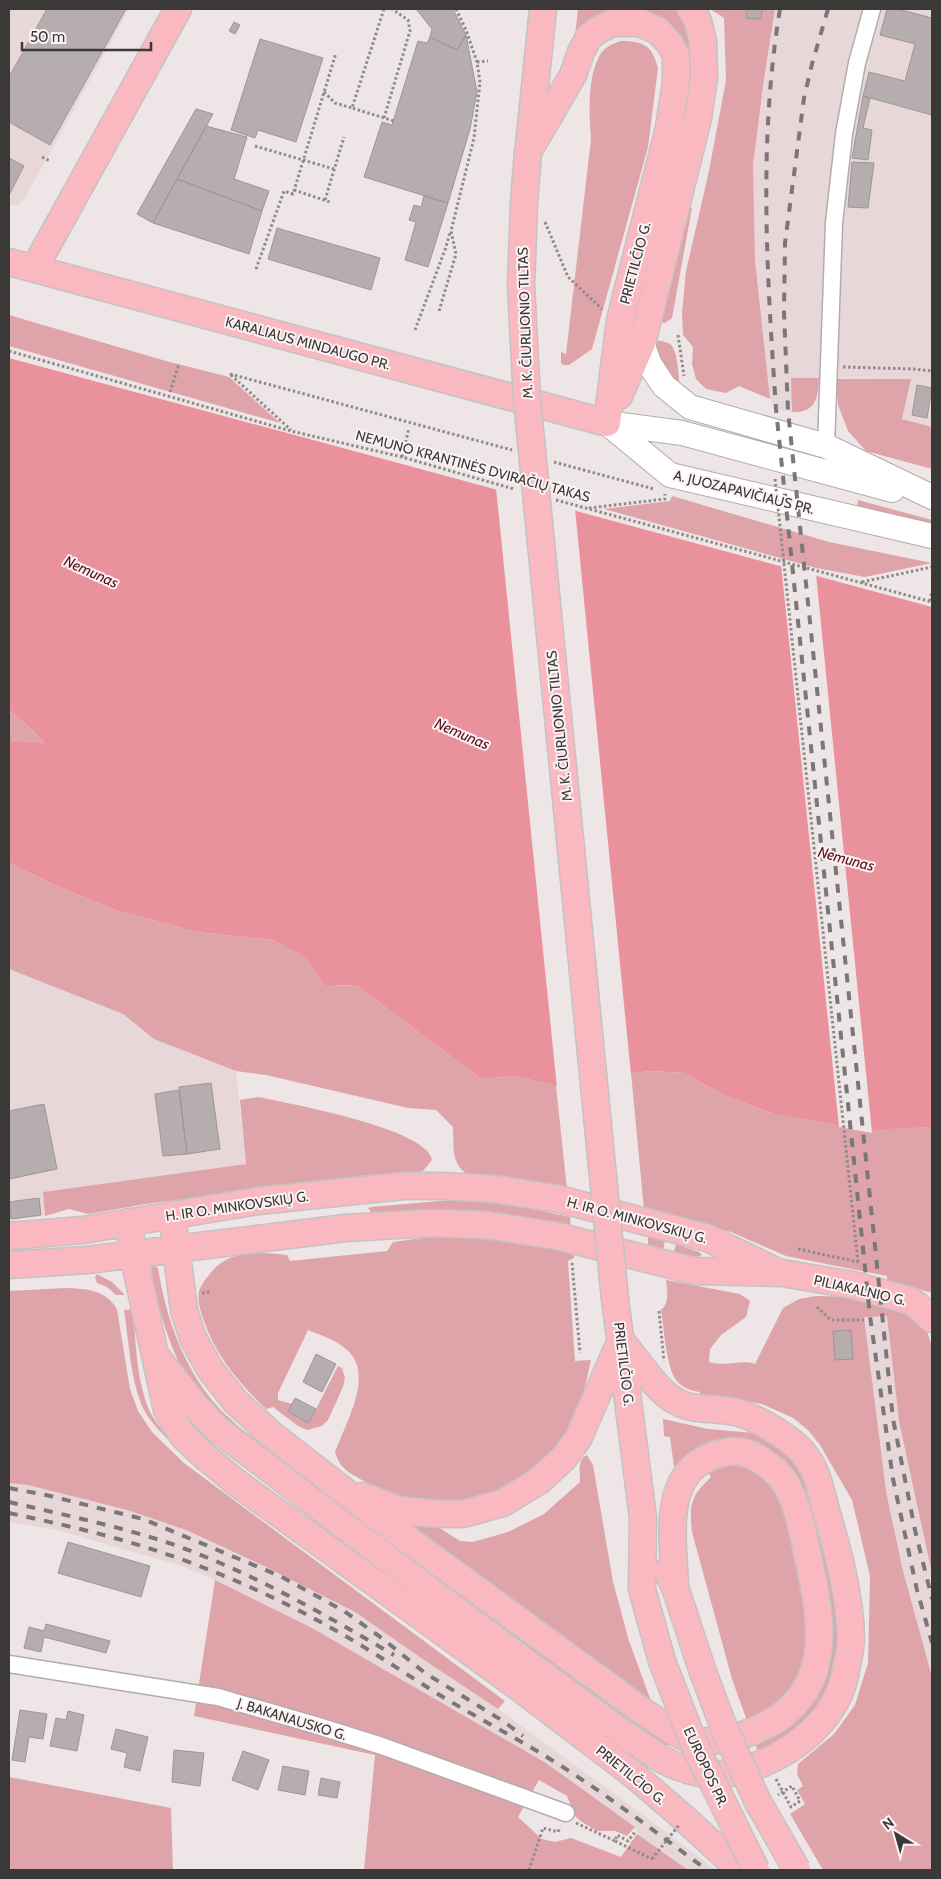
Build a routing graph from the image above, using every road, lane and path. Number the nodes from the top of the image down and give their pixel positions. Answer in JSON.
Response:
{"nodes":[{"id":1,"x":178,"y":9,"type":"edge"},
{"id":2,"x":384,"y":9,"type":"edge"},
{"id":3,"x":392,"y":9,"type":"edge"},
{"id":4,"x":456,"y":9,"type":"edge"},
{"id":5,"x":524,"y":9,"type":"edge"},
{"id":6,"x":543,"y":9,"type":"edge"},
{"id":7,"x":691,"y":9,"type":"edge"},
{"id":8,"x":872,"y":9,"type":"edge"},
{"id":9,"x":539,"y":37,"type":"junction"},
{"id":10,"x":336,"y":52,"type":"dead end"},
{"id":11,"x":488,"y":61,"type":"dead end"},
{"id":12,"x":477,"y":62,"type":"junction"},
{"id":13,"x":324,"y":92,"type":"junction"},
{"id":14,"x":352,"y":108,"type":"junction"},
{"id":15,"x":384,"y":118,"type":"junction"},
{"id":16,"x":394,"y":121,"type":"dead end"},
{"id":17,"x":344,"y":137,"type":"dead end"},
{"id":18,"x":254,"y":146,"type":"dead end"},
{"id":19,"x":528,"y":152,"type":"junction"},
{"id":20,"x":42,"y":157,"type":"dead end"},
{"id":21,"x":303,"y":160,"type":"junction"},
{"id":22,"x":50,"y":161,"type":"dead end"},
{"id":23,"x":334,"y":169,"type":"junction"},
{"id":24,"x":294,"y":190,"type":"junction"},
{"id":25,"x":325,"y":200,"type":"junction"},
{"id":26,"x":330,"y":202,"type":"dead end"},
{"id":27,"x":543,"y":216,"type":"dead end"},
{"id":28,"x":451,"y":231,"type":"junction"},
{"id":29,"x":9,"y":262,"type":"edge"},
{"id":30,"x":34,"y":269,"type":"junction"},
{"id":31,"x":256,"y":269,"type":"dead end"},
{"id":32,"x":439,"y":311,"type":"dead end"},
{"id":33,"x":604,"y":311,"type":"dead end"},
{"id":34,"x":415,"y":330,"type":"dead end"},
{"id":35,"x":678,"y":335,"type":"dead end"},
{"id":36,"x":642,"y":343,"type":"junction"},
{"id":37,"x":9,"y":351,"type":"edge"},
{"id":38,"x":179,"y":364,"type":"dead end"},
{"id":39,"x":829,"y":367,"type":"junction"},
{"id":40,"x":932,"y":372,"type":"edge"},
{"id":41,"x":689,"y":383,"type":"dead end"},
{"id":42,"x":170,"y":392,"type":"dead end"},
{"id":43,"x":607,"y":423,"type":"junction"},
{"id":44,"x":409,"y":428,"type":"dead end"},
{"id":45,"x":292,"y":431,"type":"junction"},
{"id":46,"x":826,"y":446,"type":"junction"},
{"id":47,"x":517,"y":452,"type":"dead end"},
{"id":48,"x":402,"y":457,"type":"junction"},
{"id":49,"x":546,"y":460,"type":"dead end"},
{"id":50,"x":776,"y":479,"type":"dead end"},
{"id":51,"x":521,"y":490,"type":"dead end"},
{"id":52,"x":932,"y":497,"type":"edge"},
{"id":53,"x":549,"y":498,"type":"dead end"},
{"id":54,"x":932,"y":501,"type":"edge"},
{"id":55,"x":585,"y":508,"type":"junction"},
{"id":56,"x":932,"y":536,"type":"edge"},
{"id":57,"x":932,"y":567,"type":"edge"},
{"id":58,"x":861,"y":582,"type":"junction"},
{"id":59,"x":932,"y":591,"type":"edge"},
{"id":60,"x":931,"y":602,"type":"edge"},
{"id":61,"x":172,"y":1215,"type":"junction"},
{"id":62,"x":129,"y":1222,"type":"junction"},
{"id":63,"x":9,"y":1236,"type":"edge"},
{"id":64,"x":178,"y":1249,"type":"junction"},
{"id":65,"x":798,"y":1249,"type":"dead end"},
{"id":66,"x":133,"y":1254,"type":"junction"},
{"id":67,"x":572,"y":1263,"type":"dead end"},
{"id":68,"x":9,"y":1265,"type":"edge"},
{"id":69,"x":782,"y":1273,"type":"junction"},
{"id":70,"x":616,"y":1299,"type":"joint"},
{"id":71,"x":817,"y":1307,"type":"dead end"},
{"id":72,"x":659,"y":1310,"type":"dead end"},
{"id":73,"x":932,"y":1319,"type":"edge"},
{"id":74,"x":864,"y":1320,"type":"dead end"},
{"id":75,"x":621,"y":1340,"type":"junction"},
{"id":76,"x":580,"y":1353,"type":"dead end"},
{"id":77,"x":156,"y":1356,"type":"junction"},
{"id":78,"x":665,"y":1369,"type":"dead end"},
{"id":79,"x":340,"y":1488,"type":"junction"},
{"id":80,"x":643,"y":1518,"type":"junction"},
{"id":81,"x":675,"y":1587,"type":"junction"},
{"id":82,"x":662,"y":1661,"type":"joint"},
{"id":83,"x":9,"y":1664,"type":"edge"},
{"id":84,"x":766,"y":1761,"type":"junction"},
{"id":85,"x":774,"y":1797,"type":"dead end"},
{"id":86,"x":566,"y":1813,"type":"junction"},
{"id":87,"x":679,"y":1825,"type":"dead end"},
{"id":88,"x":635,"y":1832,"type":"dead end"},
{"id":89,"x":615,"y":1841,"type":"junction"},
{"id":90,"x":528,"y":1870,"type":"edge"},
{"id":91,"x":740,"y":1870,"type":"edge"},
{"id":92,"x":756,"y":1870,"type":"edge"},
{"id":93,"x":797,"y":1870,"type":"edge"}],
"edges":[{"from":1,"to":30,"type":"main road"},
{"from":2,"to":14,"type":"path"},
{"from":3,"to":15,"type":"path"},
{"from":4,"to":12,"type":"path"},
{"from":5,"to":9,"type":"main road"},
{"from":6,"to":9,"type":"main road"},
{"from":7,"to":36,"type":"main road","name":"PRIETILČIO G."},
{"from":8,"to":39,"type":"street"},
{"from":9,"to":19,"type":"main road"},
{"from":10,"to":13,"type":"path"},
{"from":11,"to":12,"type":"path"},
{"from":12,"to":28,"type":"path"},
{"from":13,"to":14,"type":"path"},
{"from":13,"to":21,"type":"path"},
{"from":14,"to":15,"type":"path"},
{"from":15,"to":16,"type":"path"},
{"from":17,"to":23,"type":"path"},
{"from":18,"to":21,"type":"path"},
{"from":19,"to":43,"type":"main road","name":"PRIETILČIO G."},
{"from":19,"to":70,"type":"main road","name":"M. K. ČIURLIONIO TILTAS","bridge":true},
{"from":20,"to":22,"type":"path"},
{"from":21,"to":23,"type":"path"},
{"from":21,"to":24,"type":"path"},
{"from":23,"to":25,"type":"path"},
{"from":24,"to":25,"type":"path"},
{"from":24,"to":31,"type":"path"},
{"from":25,"to":26,"type":"path"},
{"from":27,"to":33,"type":"path"},
{"from":28,"to":32,"type":"path"},
{"from":28,"to":34,"type":"path"},
{"from":29,"to":30,"type":"main road","name":"KARALIAUS MINDAUGO PR."},
{"from":30,"to":43,"type":"main road","name":"KARALIAUS MINDAUGO PR."},
{"from":35,"to":41,"type":"path"},
{"from":36,"to":43,"type":"main road","name":"PRIETILČIO G."},
{"from":36,"to":46,"type":"main road"},
{"from":37,"to":45,"type":"path","name":"NEMUNO KRANTINĖS DVIRAČIŲ TAKAS"},
{"from":38,"to":42,"type":"path"},
{"from":39,"to":40,"type":"path"},
{"from":39,"to":46,"type":"street"},
{"from":43,"to":54,"type":"main road"},
{"from":43,"to":56,"type":"main road","name":"A. JUOZAPAVIČIAUS PR."},
{"from":44,"to":48,"type":"path"},
{"from":45,"to":47,"type":"path"},
{"from":45,"to":48,"type":"path","name":"NEMUNO KRANTINĖS DVIRAČIŲ TAKAS"},
{"from":46,"to":52,"type":"main road"},
{"from":48,"to":51,"type":"path","name":"NEMUNO KRANTINĖS DVIRAČIŲ TAKAS"},
{"from":49,"to":55,"type":"path"},
{"from":50,"to":65,"type":"path","bridge":true},
{"from":53,"to":55,"type":"path","name":"NEMUNO KRANTINĖS DVIRAČIŲ TAKAS"},
{"from":55,"to":58,"type":"path","name":"NEMUNO KRANTINĖS DVIRAČIŲ TAKAS"},
{"from":57,"to":58,"type":"path"},
{"from":58,"to":60,"type":"path","name":"NEMUNO KRANTINĖS DVIRAČIŲ TAKAS"},
{"from":59,"to":60,"type":"path"},
{"from":61,"to":62,"type":"main road","name":"H. IR O. MINKOVSKIŲ G."},
{"from":61,"to":64,"type":"main road"},
{"from":61,"to":69,"type":"main road","name":"H. IR O. MINKOVSKIŲ G."},
{"from":62,"to":63,"type":"main road","name":"H. IR O. MINKOVSKIŲ G."},
{"from":62,"to":66,"type":"main road","name":"PRIETILČIO G."},
{"from":64,"to":66,"type":"main road"},
{"from":64,"to":69,"type":"main road"},
{"from":64,"to":79,"type":"main road"},
{"from":66,"to":68,"type":"main road"},
{"from":66,"to":77,"type":"main road","name":"PRIETILČIO G."},
{"from":67,"to":76,"type":"path"},
{"from":69,"to":73,"type":"main road","name":"PILIAKALNIO G."},
{"from":70,"to":75,"type":"main road","name":"PRIETILČIO G."},
{"from":71,"to":74,"type":"path"},
{"from":72,"to":78,"type":"path"},
{"from":75,"to":79,"type":"main road"},
{"from":75,"to":80,"type":"main road","name":"PRIETILČIO G."},
{"from":75,"to":84,"type":"main road"},
{"from":77,"to":84,"type":"main road"},
{"from":77,"to":91,"type":"main road","name":"PRIETILČIO G."},
{"from":79,"to":81,"type":"main road"},
{"from":80,"to":81,"type":"main road","name":"PRIETILČIO G."},
{"from":80,"to":82,"type":"main road","name":"PRIETILČIO G."},
{"from":81,"to":93,"type":"main road","name":"PRIETILČIO G.","bridge":true},
{"from":82,"to":92,"type":"main road","name":"EUROPOS PR.","bridge":true},
{"from":83,"to":86,"type":"street","name":"J. BAKANAUSKO G."},
{"from":84,"to":85,"type":"path"},
{"from":86,"to":89,"type":"path"},
{"from":86,"to":90,"type":"path"},
{"from":87,"to":89,"type":"path","bridge":true},
{"from":88,"to":89,"type":"path"}]}
